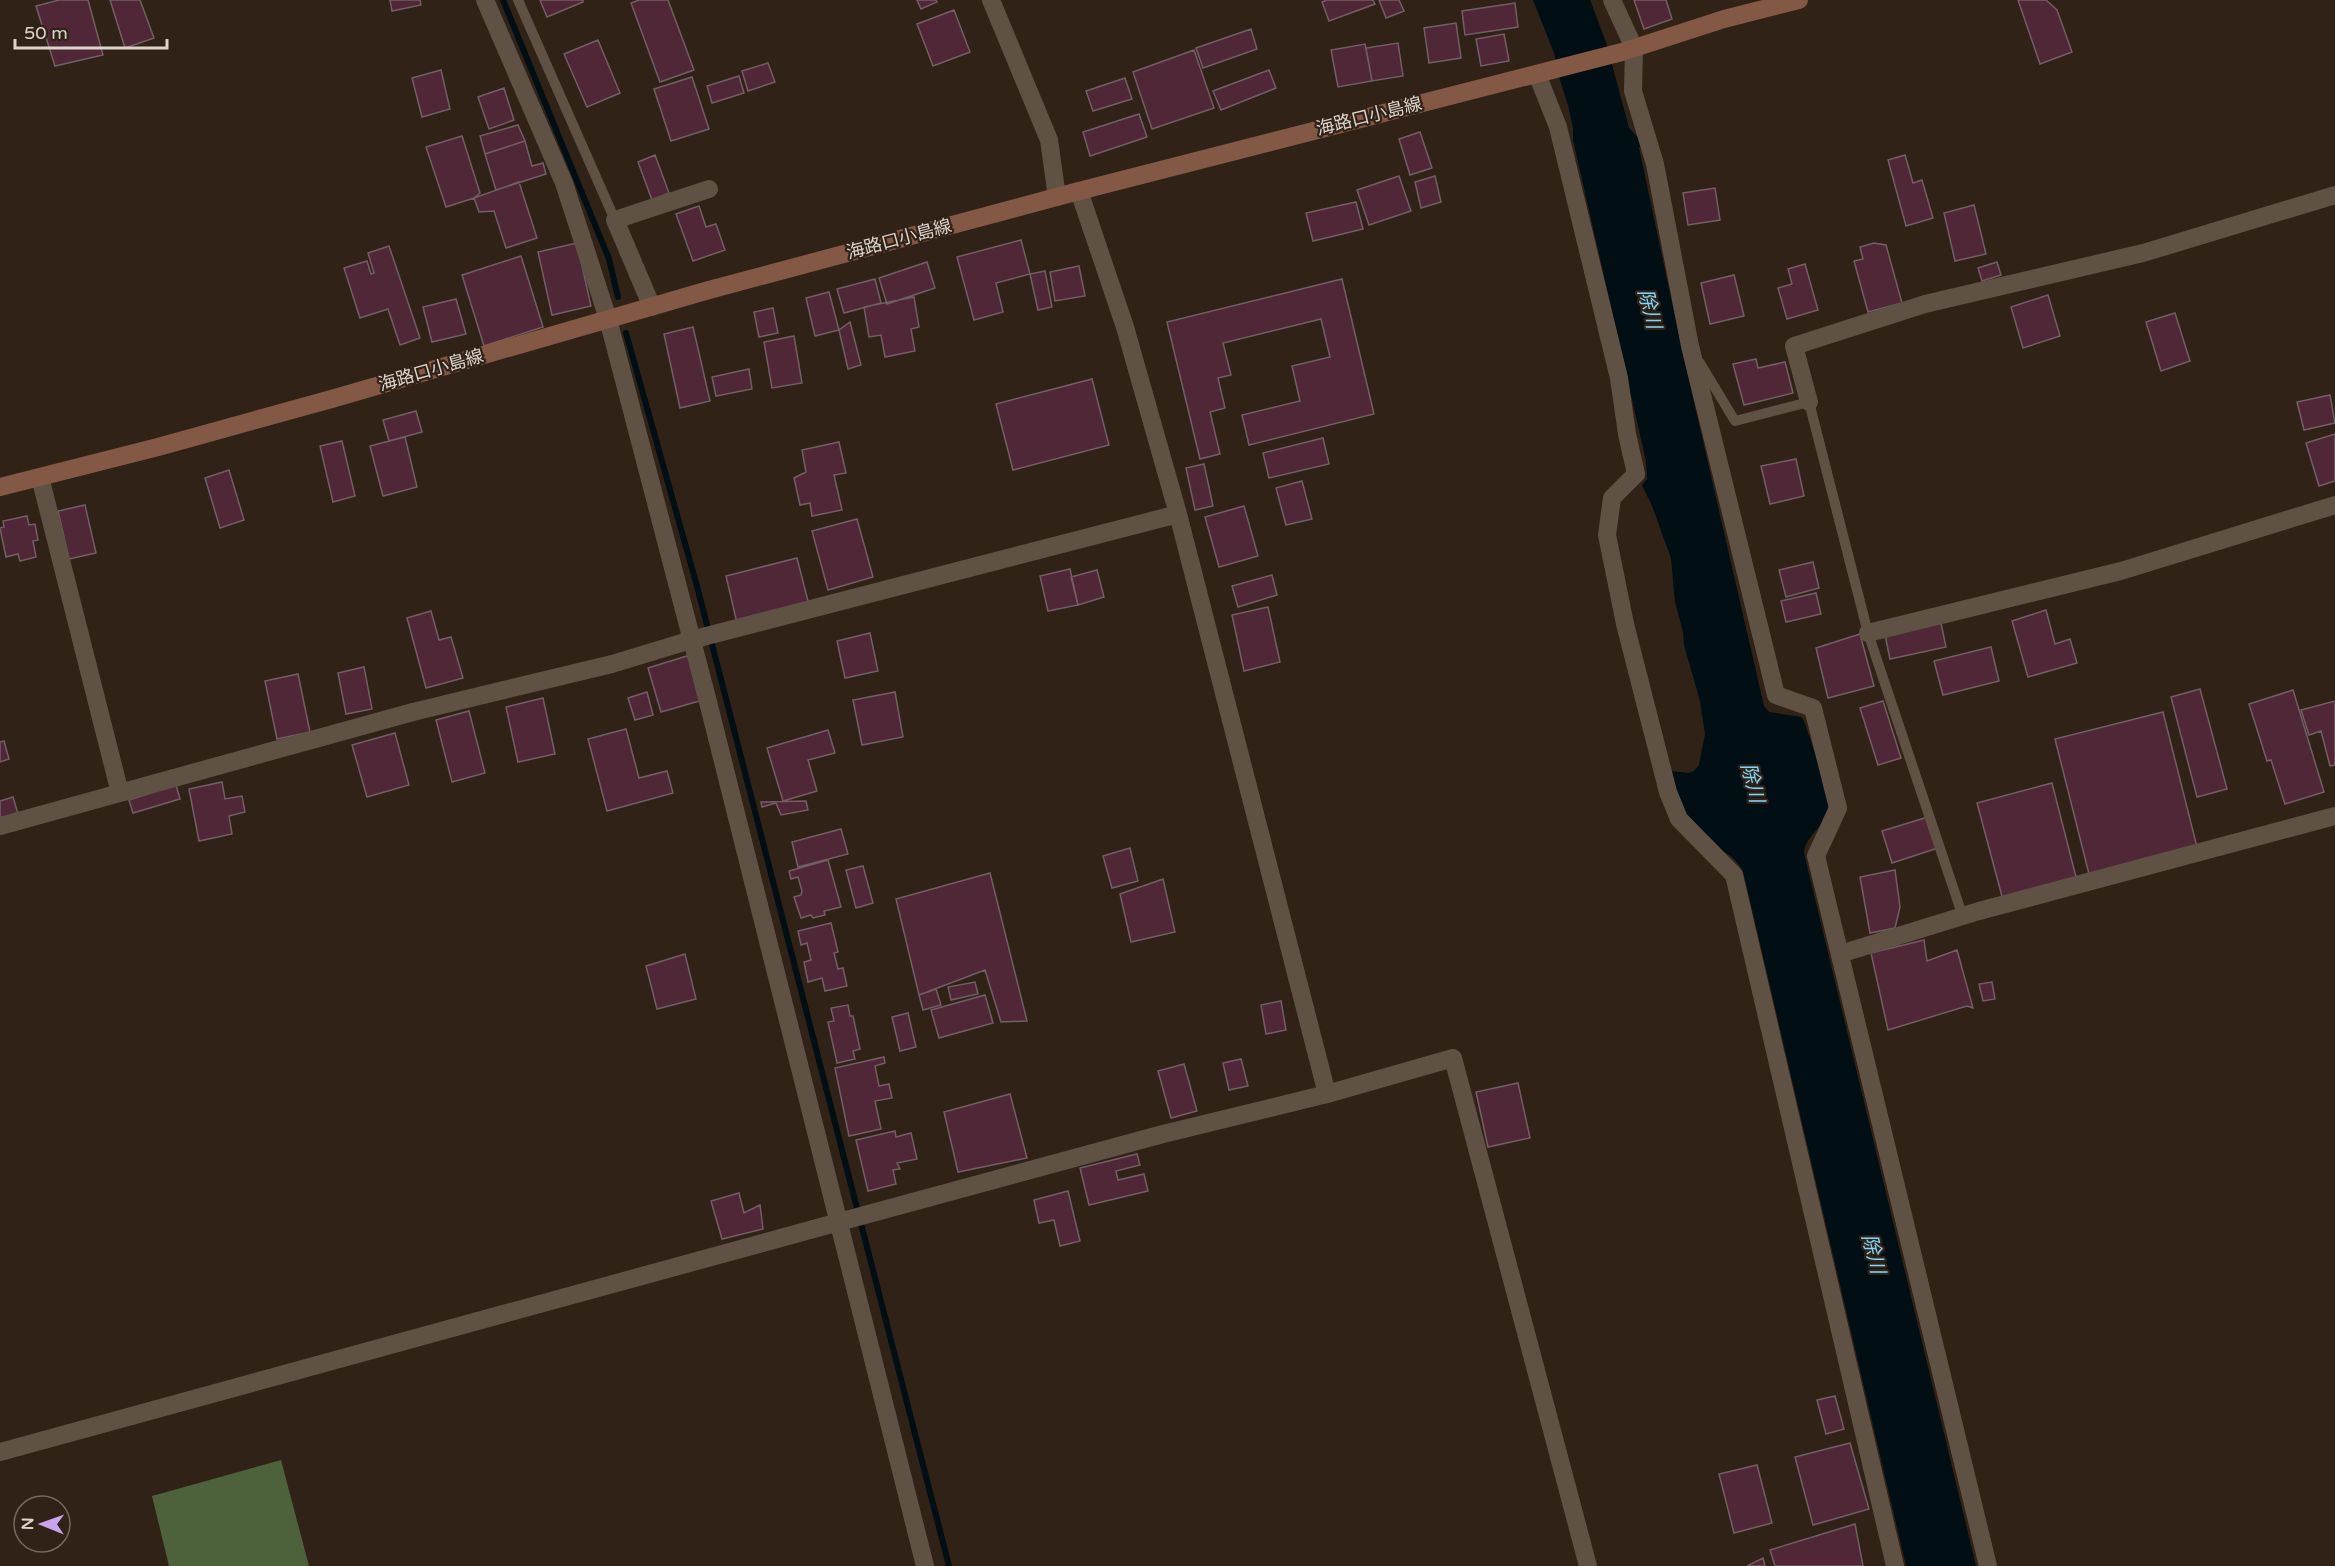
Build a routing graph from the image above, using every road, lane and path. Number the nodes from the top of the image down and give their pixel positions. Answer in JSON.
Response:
{"nodes":[{"id":1,"x":484,"y":0,"type":"edge"},
{"id":2,"x":518,"y":0,"type":"edge"},
{"id":3,"x":991,"y":0,"type":"edge"},
{"id":4,"x":1612,"y":0,"type":"edge"},
{"id":5,"x":1799,"y":0,"type":"edge"},
{"id":6,"x":1628,"y":50,"type":"junction"},
{"id":7,"x":1537,"y":74,"type":"junction"},
{"id":8,"x":709,"y":189,"type":"dead end"},
{"id":9,"x":1079,"y":191,"type":"junction"},
{"id":10,"x":2335,"y":195,"type":"edge"},
{"id":11,"x":1057,"y":197,"type":"junction"},
{"id":12,"x":615,"y":220,"type":"junction"},
{"id":13,"x":652,"y":308,"type":"junction"},
{"id":14,"x":608,"y":319,"type":"junction"},
{"id":15,"x":1690,"y":346,"type":"junction"},
{"id":16,"x":1809,"y":402,"type":"junction"},
{"id":17,"x":40,"y":477,"type":"junction"},
{"id":18,"x":0,"y":487,"type":"edge"},
{"id":19,"x":2335,"y":505,"type":"edge"},
{"id":20,"x":1178,"y":514,"type":"junction"},
{"id":21,"x":1868,"y":633,"type":"junction"},
{"id":22,"x":691,"y":640,"type":"junction"},
{"id":23,"x":120,"y":794,"type":"junction"},
{"id":24,"x":2335,"y":816,"type":"edge"},
{"id":25,"x":0,"y":826,"type":"edge"},
{"id":26,"x":1963,"y":916,"type":"junction"},
{"id":27,"x":1840,"y":954,"type":"junction"},
{"id":28,"x":1328,"y":1094,"type":"junction"},
{"id":29,"x":839,"y":1222,"type":"junction"},
{"id":30,"x":0,"y":1452,"type":"edge"},
{"id":31,"x":925,"y":1566,"type":"edge"},
{"id":32,"x":1588,"y":1566,"type":"edge"},
{"id":33,"x":1894,"y":1566,"type":"edge"},
{"id":34,"x":1988,"y":1566,"type":"edge"}],
"edges":[{"from":1,"to":14,"type":"street"},
{"from":2,"to":12,"type":"lane"},
{"from":3,"to":11,"type":"street"},
{"from":4,"to":6,"type":"street"},
{"from":5,"to":6,"type":"main road","name":"海路口小島線"},
{"from":6,"to":7,"type":"main road","name":"海路口小島線"},
{"from":6,"to":15,"type":"street"},
{"from":7,"to":9,"type":"main road","name":"海路口小島線"},
{"from":7,"to":33,"type":"street"},
{"from":8,"to":12,"type":"street"},
{"from":9,"to":11,"type":"main road","name":"海路口小島線"},
{"from":9,"to":20,"type":"street"},
{"from":10,"to":16,"type":"street"},
{"from":11,"to":13,"type":"main road","name":"海路口小島線"},
{"from":12,"to":13,"type":"street"},
{"from":13,"to":14,"type":"main road","name":"海路口小島線"},
{"from":14,"to":17,"type":"main road","name":"海路口小島線"},
{"from":14,"to":22,"type":"street"},
{"from":15,"to":16,"type":"lane"},
{"from":15,"to":27,"type":"street"},
{"from":16,"to":21,"type":"lane"},
{"from":17,"to":18,"type":"main road","name":"海路口小島線"},
{"from":17,"to":23,"type":"street"},
{"from":19,"to":21,"type":"street"},
{"from":20,"to":22,"type":"street"},
{"from":20,"to":28,"type":"street"},
{"from":21,"to":26,"type":"lane"},
{"from":22,"to":23,"type":"street"},
{"from":22,"to":29,"type":"street"},
{"from":23,"to":25,"type":"street"},
{"from":24,"to":26,"type":"street"},
{"from":26,"to":27,"type":"street"},
{"from":27,"to":34,"type":"street"},
{"from":28,"to":29,"type":"street"},
{"from":28,"to":32,"type":"street"},
{"from":29,"to":30,"type":"street"},
{"from":29,"to":31,"type":"street"}]}
